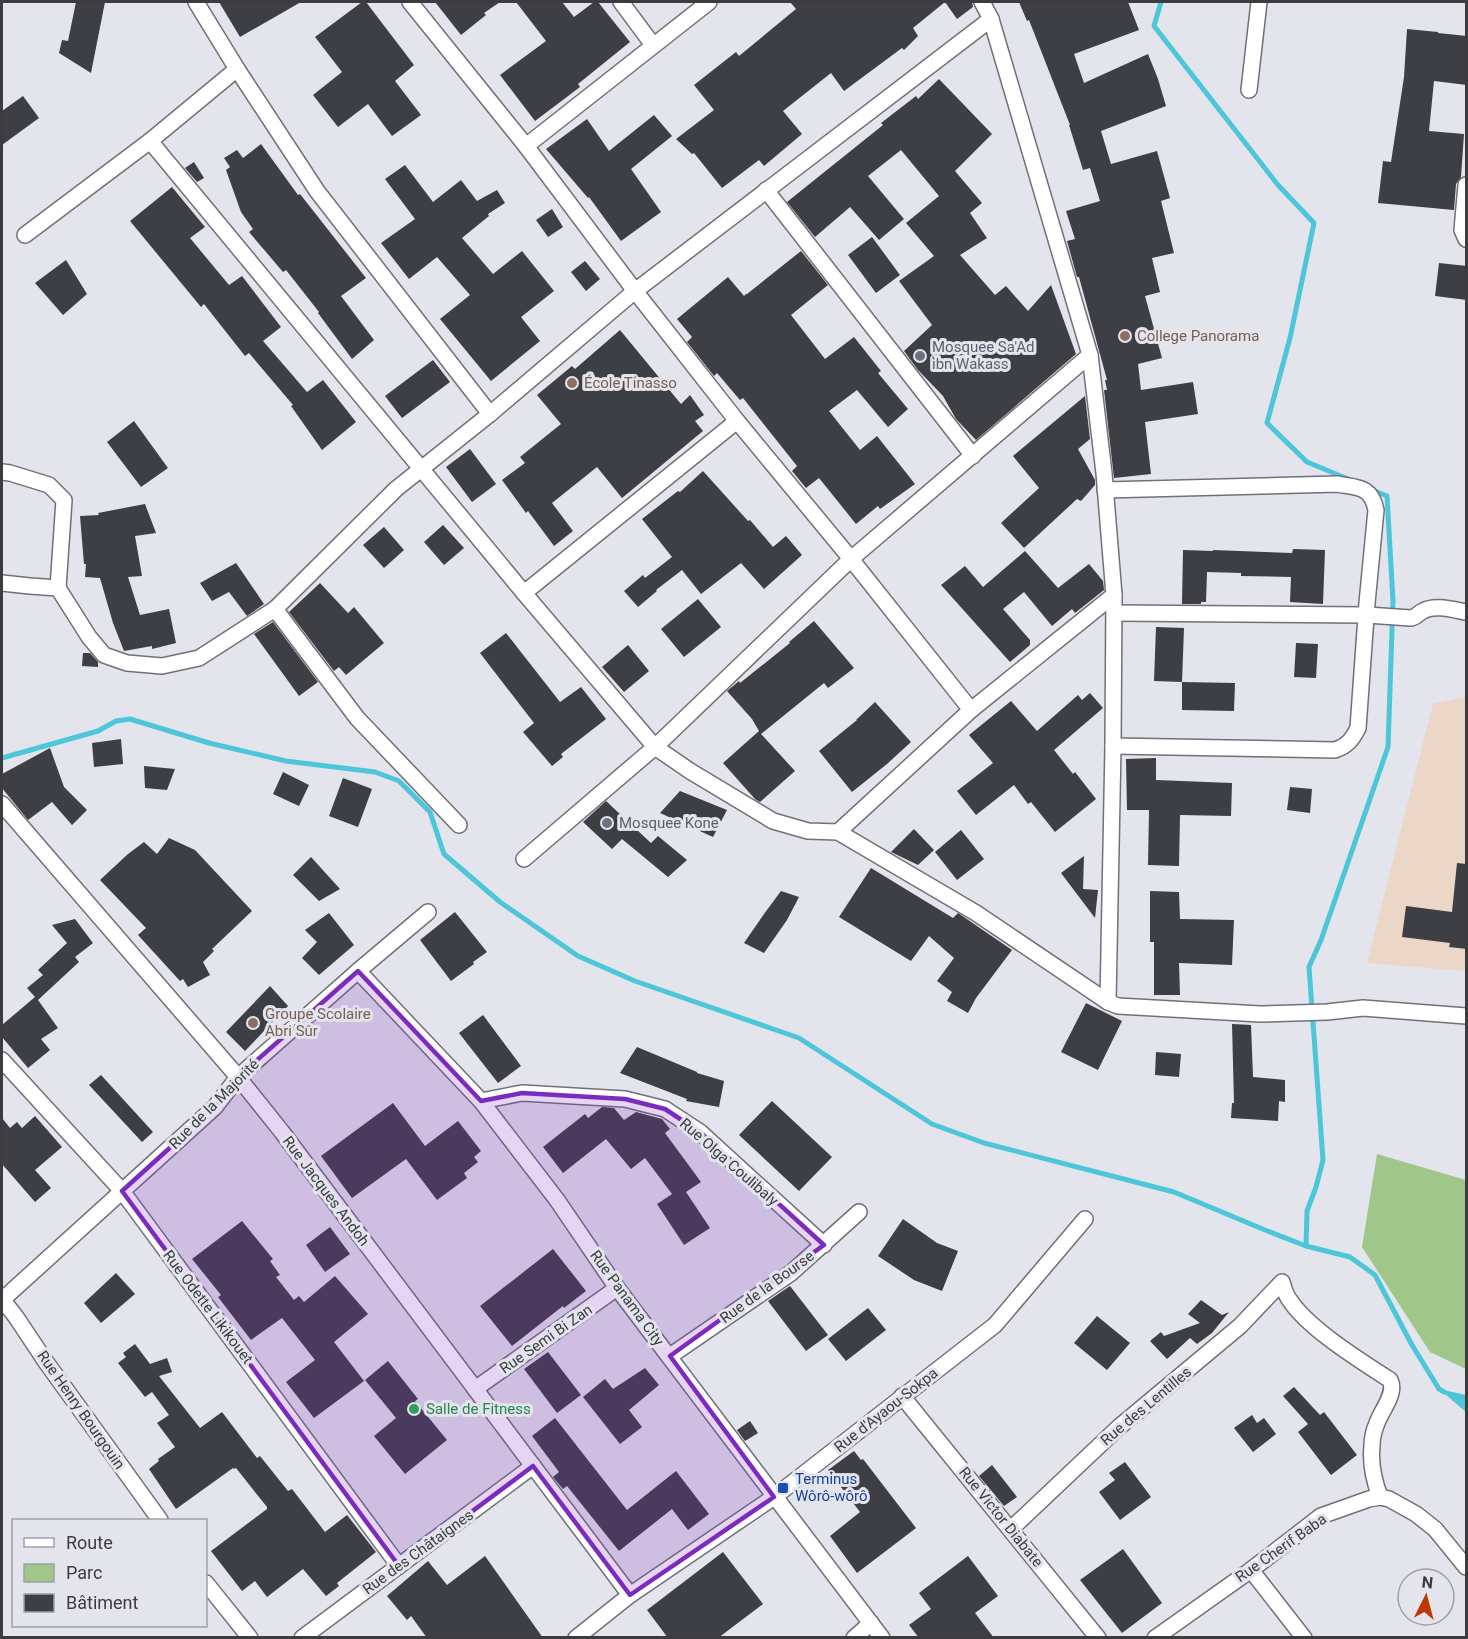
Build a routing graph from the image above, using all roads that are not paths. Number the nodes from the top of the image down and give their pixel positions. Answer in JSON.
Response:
{"nodes":[{"id":1,"x":196,"y":2,"type":"edge"},
{"id":2,"x":410,"y":2,"type":"edge"},
{"id":3,"x":621,"y":2,"type":"edge"},
{"id":4,"x":709,"y":2,"type":"edge"},
{"id":5,"x":982,"y":2,"type":"edge"},
{"id":6,"x":1259,"y":2,"type":"edge"},
{"id":7,"x":992,"y":19,"type":"junction"},
{"id":8,"x":653,"y":45,"type":"junction"},
{"id":9,"x":237,"y":69,"type":"junction"},
{"id":10,"x":1249,"y":90,"type":"dead end"},
{"id":11,"x":150,"y":141,"type":"junction"},
{"id":12,"x":526,"y":146,"type":"junction"},
{"id":13,"x":1467,"y":185,"type":"edge"},
{"id":14,"x":766,"y":190,"type":"junction"},
{"id":15,"x":25,"y":235,"type":"dead end"},
{"id":16,"x":1467,"y":240,"type":"edge"},
{"id":17,"x":635,"y":291,"type":"junction"},
{"id":18,"x":1090,"y":355,"type":"junction"},
{"id":19,"x":490,"y":414,"type":"junction"},
{"id":20,"x":737,"y":421,"type":"junction"},
{"id":21,"x":974,"y":456,"type":"junction"},
{"id":22,"x":421,"y":468,"type":"junction"},
{"id":23,"x":2,"y":472,"type":"edge"},
{"id":24,"x":1105,"y":490,"type":"junction"},
{"id":25,"x":851,"y":559,"type":"junction"},
{"id":26,"x":2,"y":582,"type":"edge"},
{"id":27,"x":58,"y":588,"type":"junction"},
{"id":28,"x":524,"y":593,"type":"junction"},
{"id":29,"x":1114,"y":595,"type":"junction"},
{"id":30,"x":275,"y":609,"type":"junction"},
{"id":31,"x":1467,"y":612,"type":"edge"},
{"id":32,"x":1114,"y":614,"type":"junction"},
{"id":33,"x":1366,"y":615,"type":"junction"},
{"id":34,"x":971,"y":710,"type":"junction"},
{"id":35,"x":1113,"y":746,"type":"junction"},
{"id":36,"x":655,"y":747,"type":"junction"},
{"id":37,"x":2,"y":804,"type":"edge"},
{"id":38,"x":459,"y":825,"type":"dead end"},
{"id":39,"x":838,"y":832,"type":"junction"},
{"id":40,"x":524,"y":859,"type":"dead end"},
{"id":41,"x":428,"y":912,"type":"dead end"},
{"id":42,"x":358,"y":971,"type":"junction"},
{"id":43,"x":1108,"y":1002,"type":"junction"},
{"id":44,"x":1467,"y":1016,"type":"edge"},
{"id":45,"x":2,"y":1060,"type":"edge"},
{"id":46,"x":238,"y":1077,"type":"junction"},
{"id":47,"x":482,"y":1101,"type":"junction"},
{"id":48,"x":122,"y":1191,"type":"junction"},
{"id":49,"x":859,"y":1212,"type":"dead end"},
{"id":50,"x":1085,"y":1220,"type":"dead end"},
{"id":51,"x":824,"y":1245,"type":"junction"},
{"id":52,"x":617,"y":1288,"type":"junction"},
{"id":53,"x":2,"y":1299,"type":"edge"},
{"id":54,"x":670,"y":1356,"type":"junction"},
{"id":55,"x":475,"y":1389,"type":"junction"},
{"id":56,"x":902,"y":1396,"type":"junction"},
{"id":57,"x":533,"y":1466,"type":"junction"},
{"id":58,"x":774,"y":1497,"type":"junction"},
{"id":59,"x":1380,"y":1497,"type":"junction"},
{"id":60,"x":159,"y":1519,"type":"edge"},
{"id":61,"x":1011,"y":1529,"type":"junction"},
{"id":62,"x":399,"y":1566,"type":"junction"},
{"id":63,"x":1467,"y":1567,"type":"edge"},
{"id":64,"x":1251,"y":1569,"type":"junction"},
{"id":65,"x":207,"y":1584,"type":"edge"},
{"id":66,"x":630,"y":1595,"type":"junction"},
{"id":67,"x":871,"y":1623,"type":"junction"},
{"id":68,"x":250,"y":1638,"type":"edge"},
{"id":69,"x":302,"y":1638,"type":"edge"},
{"id":70,"x":576,"y":1638,"type":"edge"},
{"id":71,"x":854,"y":1638,"type":"edge"},
{"id":72,"x":882,"y":1638,"type":"edge"},
{"id":73,"x":1098,"y":1638,"type":"edge"},
{"id":74,"x":1155,"y":1638,"type":"edge"},
{"id":75,"x":1304,"y":1638,"type":"edge"}],
"edges":[{"from":1,"to":9,"type":"street"},
{"from":2,"to":12,"type":"street"},
{"from":3,"to":8,"type":"street"},
{"from":4,"to":8,"type":"street"},
{"from":5,"to":7,"type":"street"},
{"from":6,"to":10,"type":"street"},
{"from":7,"to":14,"type":"street"},
{"from":7,"to":18,"type":"street"},
{"from":8,"to":12,"type":"street"},
{"from":9,"to":11,"type":"street"},
{"from":9,"to":19,"type":"street"},
{"from":11,"to":15,"type":"street"},
{"from":11,"to":22,"type":"street"},
{"from":12,"to":17,"type":"street"},
{"from":13,"to":16,"type":"street"},
{"from":14,"to":17,"type":"street"},
{"from":14,"to":21,"type":"street"},
{"from":17,"to":19,"type":"street"},
{"from":17,"to":20,"type":"street"},
{"from":18,"to":21,"type":"street"},
{"from":18,"to":24,"type":"street"},
{"from":19,"to":22,"type":"street"},
{"from":20,"to":25,"type":"street"},
{"from":20,"to":28,"type":"street"},
{"from":21,"to":25,"type":"street"},
{"from":22,"to":28,"type":"street"},
{"from":22,"to":30,"type":"street"},
{"from":23,"to":27,"type":"street"},
{"from":24,"to":29,"type":"street"},
{"from":24,"to":33,"type":"street"},
{"from":25,"to":34,"type":"street"},
{"from":25,"to":36,"type":"street"},
{"from":26,"to":27,"type":"street"},
{"from":27,"to":30,"type":"street"},
{"from":28,"to":36,"type":"street"},
{"from":29,"to":32,"type":"street"},
{"from":29,"to":34,"type":"street"},
{"from":30,"to":38,"type":"street"},
{"from":31,"to":33,"type":"street"},
{"from":32,"to":33,"type":"street"},
{"from":32,"to":35,"type":"street"},
{"from":33,"to":35,"type":"street"},
{"from":34,"to":39,"type":"street"},
{"from":35,"to":43,"type":"street"},
{"from":36,"to":39,"type":"street"},
{"from":36,"to":40,"type":"street"},
{"from":37,"to":46,"type":"street","name":"Rue Jacques Andoh"},
{"from":39,"to":43,"type":"street"},
{"from":41,"to":42,"type":"street","name":"Rue de la Majorité"},
{"from":42,"to":46,"type":"street","name":"Rue de la Majorité"},
{"from":42,"to":47,"type":"street","name":"Rue Panama City"},
{"from":43,"to":44,"type":"street"},
{"from":45,"to":48,"type":"street","name":"Rue Odette Likikouet"},
{"from":46,"to":48,"type":"street","name":"Rue de la Majorité"},
{"from":46,"to":55,"type":"street","name":"Rue Jacques Andoh"},
{"from":47,"to":51,"type":"street","name":"Rue Olga Coulibaly"},
{"from":47,"to":52,"type":"street","name":"Rue Panama City"},
{"from":48,"to":53,"type":"street","name":"Rue de la Majorité"},
{"from":48,"to":62,"type":"street","name":"Rue Odette Likikouet"},
{"from":49,"to":51,"type":"street","name":"Rue de la Bourse"},
{"from":50,"to":56,"type":"street","name":"Rue d'Ayaou-Sokpa"},
{"from":51,"to":54,"type":"street","name":"Rue de la Bourse"},
{"from":52,"to":54,"type":"street","name":"Rue Panama City"},
{"from":52,"to":55,"type":"street","name":"Rue Semi Bi Zan"},
{"from":53,"to":60,"type":"street","name":"Rue Henry Bourgouin"},
{"from":54,"to":58,"type":"street","name":"Rue Panama City"},
{"from":55,"to":57,"type":"street","name":"Rue Jacques Andoh"},
{"from":56,"to":58,"type":"street","name":"Rue d'Ayaou-Sokpa"},
{"from":56,"to":61,"type":"street","name":"Rue Victor Diabate"},
{"from":57,"to":62,"type":"street","name":"Rue des Châtaignes"},
{"from":57,"to":66,"type":"street","name":"Rue Jacques Andoh"},
{"from":58,"to":66,"type":"street","name":"Rue d'Ayaou-Sokpa"},
{"from":58,"to":67,"type":"street","name":"Rue Panama City"},
{"from":59,"to":61,"type":"street","name":"Rue des Lentilles"},
{"from":59,"to":63,"type":"street"},
{"from":59,"to":64,"type":"street","name":"Rue Cherif Baba"},
{"from":61,"to":73,"type":"street","name":"Rue Victor Diabate"},
{"from":62,"to":69,"type":"street","name":"Rue des Châtaignes"},
{"from":64,"to":74,"type":"street","name":"Rue Cherif Baba"},
{"from":64,"to":75,"type":"street"},
{"from":65,"to":68,"type":"street"},
{"from":66,"to":70,"type":"street","name":"Rue d'Ayaou-Sokpa"},
{"from":67,"to":71,"type":"street"},
{"from":67,"to":72,"type":"street","name":"Rue Panama City"}]}
